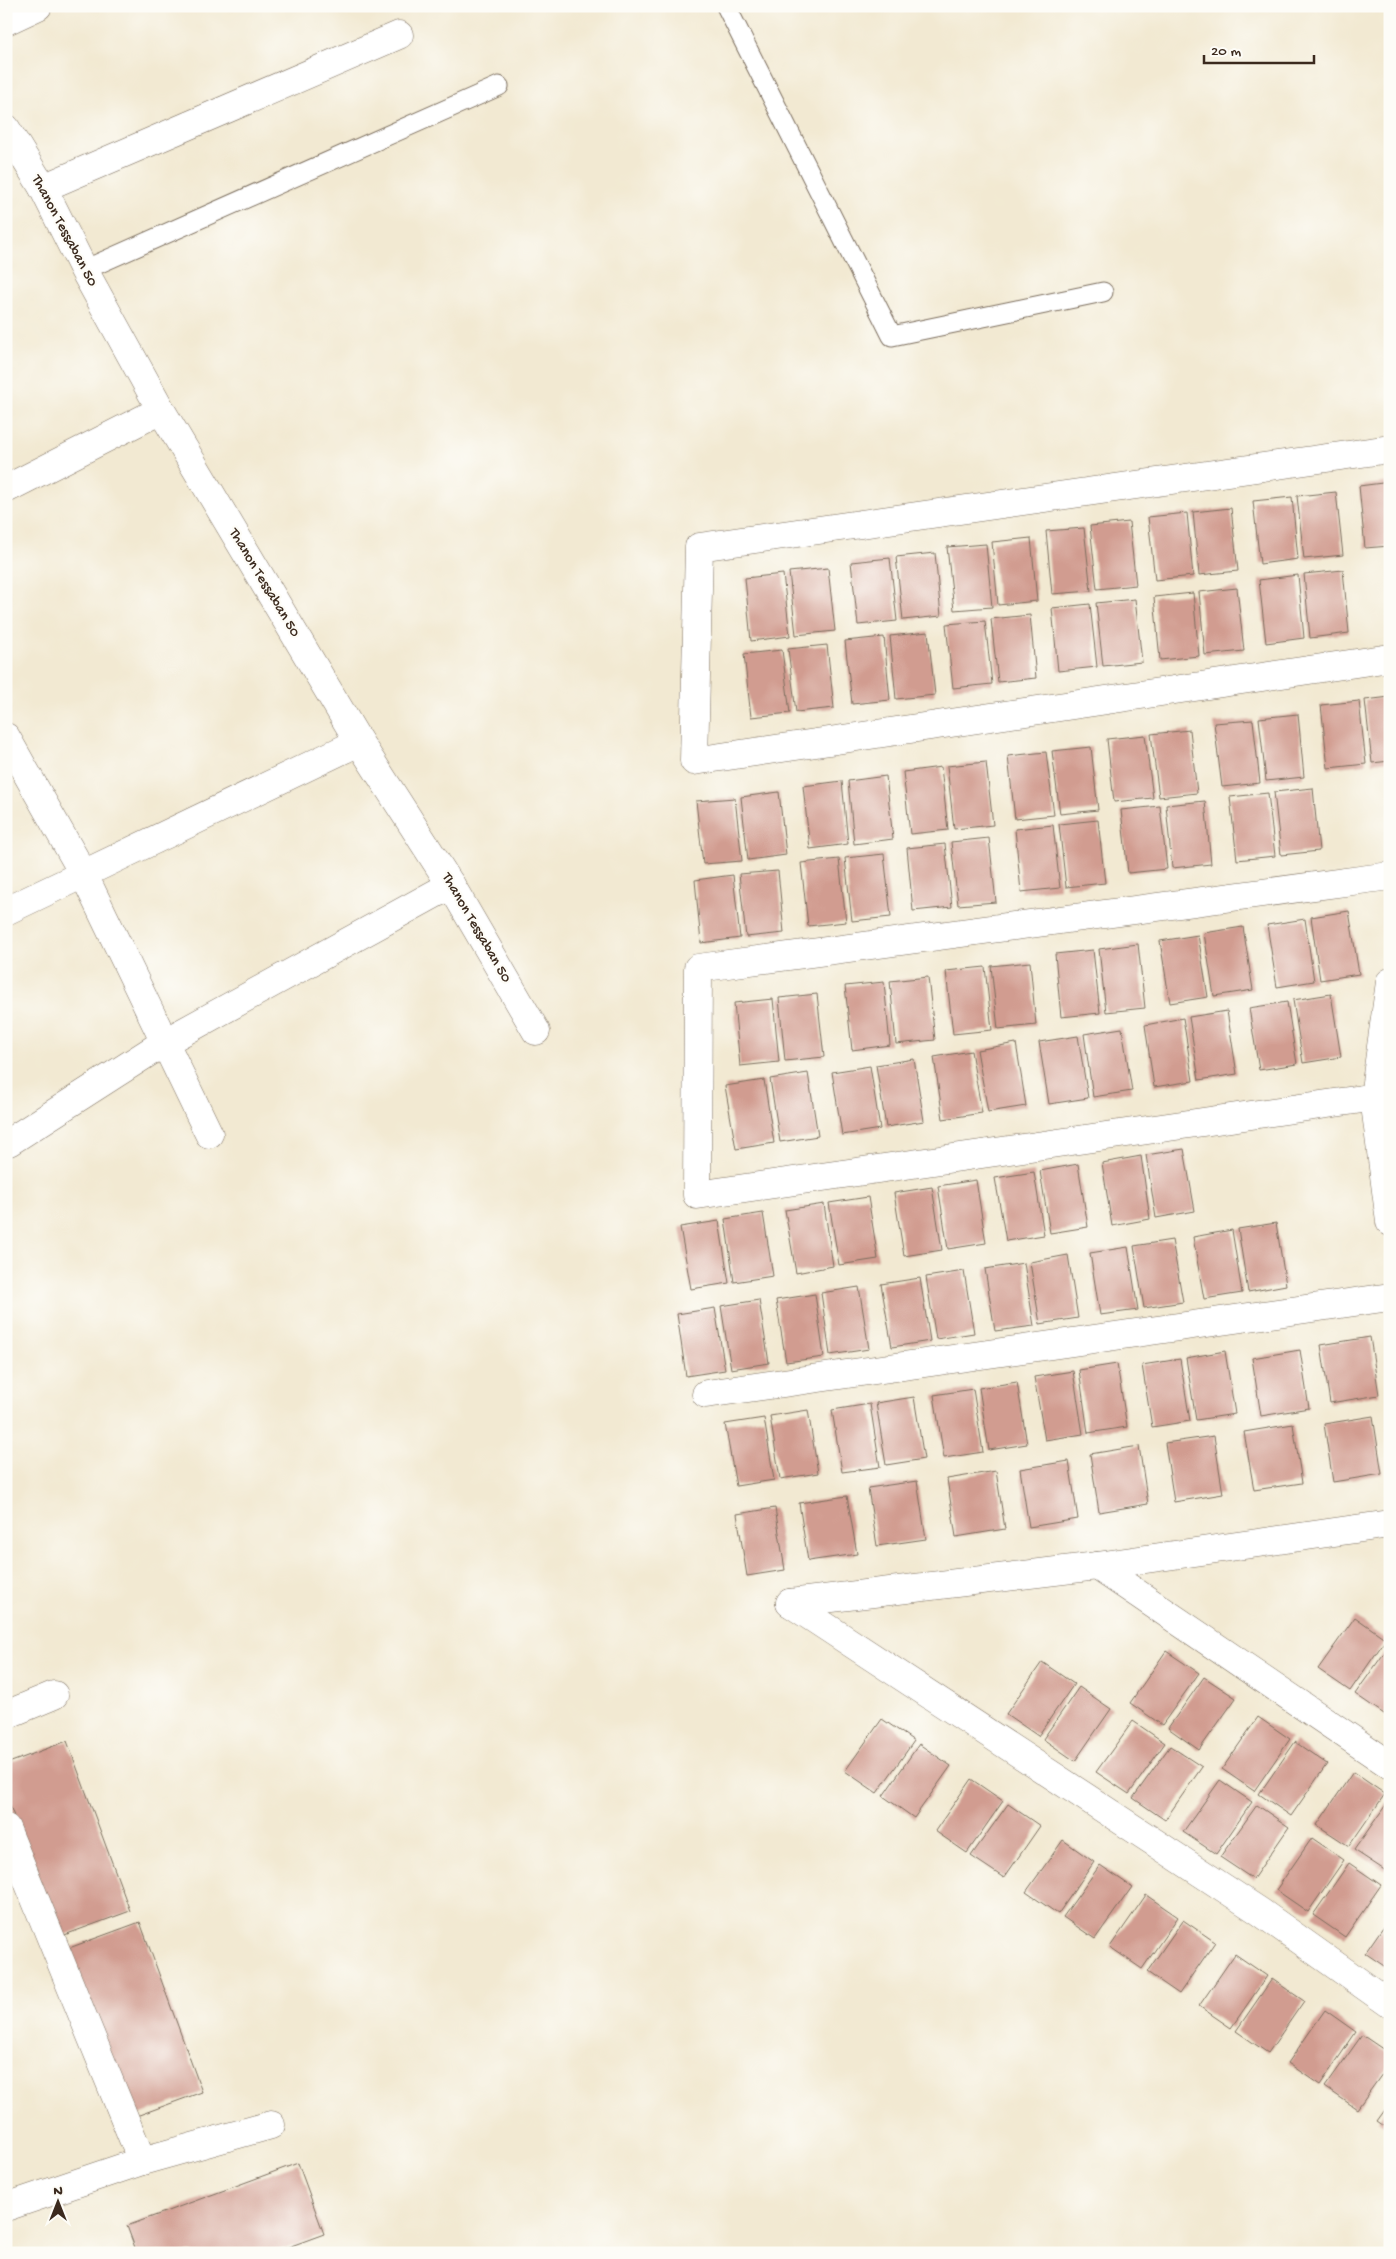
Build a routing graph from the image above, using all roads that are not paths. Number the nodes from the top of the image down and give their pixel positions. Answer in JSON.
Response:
{"nodes":[{"id":1,"x":38,"y":6,"type":"edge"},
{"id":2,"x":726,"y":6,"type":"edge"},
{"id":3,"x":6,"y":20,"type":"edge"},
{"id":4,"x":399,"y":35,"type":"dead end"},
{"id":5,"x":499,"y":86,"type":"dead end"},
{"id":6,"x":6,"y":128,"type":"edge"},
{"id":7,"x":43,"y":188,"type":"junction"},
{"id":8,"x":84,"y":270,"type":"junction"},
{"id":9,"x":1103,"y":292,"type":"dead end"},
{"id":10,"x":161,"y":410,"type":"junction"},
{"id":11,"x":1390,"y":449,"type":"edge"},
{"id":12,"x":6,"y":489,"type":"edge"},
{"id":13,"x":1390,"y":658,"type":"edge"},
{"id":14,"x":6,"y":737,"type":"edge"},
{"id":15,"x":359,"y":742,"type":"junction"},
{"id":16,"x":83,"y":873,"type":"junction"},
{"id":17,"x":1390,"y":876,"type":"edge"},
{"id":18,"x":451,"y":885,"type":"junction"},
{"id":19,"x":6,"y":911,"type":"edge"},
{"id":20,"x":1390,"y":982,"type":"edge"},
{"id":21,"x":536,"y":1031,"type":"dead end"},
{"id":22,"x":164,"y":1042,"type":"junction"},
{"id":23,"x":1382,"y":1096,"type":"edge"},
{"id":24,"x":209,"y":1134,"type":"dead end"},
{"id":25,"x":8,"y":1142,"type":"dead end"},
{"id":26,"x":1390,"y":1222,"type":"edge"},
{"id":27,"x":1390,"y":1297,"type":"edge"},
{"id":28,"x":706,"y":1394,"type":"dead end"},
{"id":29,"x":1390,"y":1524,"type":"edge"},
{"id":30,"x":1097,"y":1566,"type":"junction"},
{"id":31,"x":54,"y":1695,"type":"dead end"},
{"id":32,"x":6,"y":1715,"type":"edge"},
{"id":33,"x":1390,"y":1766,"type":"edge"},
{"id":34,"x":6,"y":1828,"type":"edge"},
{"id":35,"x":1390,"y":2004,"type":"edge"},
{"id":36,"x":271,"y":2125,"type":"dead end"},
{"id":37,"x":142,"y":2161,"type":"junction"},
{"id":38,"x":6,"y":2207,"type":"edge"}],
"edges":[{"from":1,"to":3,"type":"street"},
{"from":2,"to":9,"type":"lane"},
{"from":4,"to":7,"type":"street"},
{"from":5,"to":8,"type":"lane"},
{"from":6,"to":7,"type":"street","name":"Thanon Tessaban 50"},
{"from":7,"to":8,"type":"street","name":"Thanon Tessaban 50"},
{"from":8,"to":10,"type":"street","name":"Thanon Tessaban 50"},
{"from":10,"to":12,"type":"street"},
{"from":10,"to":15,"type":"street","name":"Thanon Tessaban 50"},
{"from":11,"to":13,"type":"street"},
{"from":14,"to":16,"type":"street"},
{"from":15,"to":16,"type":"street"},
{"from":15,"to":18,"type":"street","name":"Thanon Tessaban 50"},
{"from":16,"to":19,"type":"street"},
{"from":16,"to":22,"type":"street"},
{"from":17,"to":23,"type":"street"},
{"from":18,"to":21,"type":"street","name":"Thanon Tessaban 50"},
{"from":18,"to":22,"type":"street"},
{"from":20,"to":23,"type":"street"},
{"from":22,"to":24,"type":"street"},
{"from":22,"to":25,"type":"street"},
{"from":23,"to":26,"type":"street"},
{"from":27,"to":28,"type":"street"},
{"from":29,"to":30,"type":"street"},
{"from":30,"to":33,"type":"street"},
{"from":30,"to":35,"type":"street"},
{"from":31,"to":32,"type":"street"},
{"from":34,"to":37,"type":"street"},
{"from":36,"to":37,"type":"street"},
{"from":37,"to":38,"type":"street"}]}
